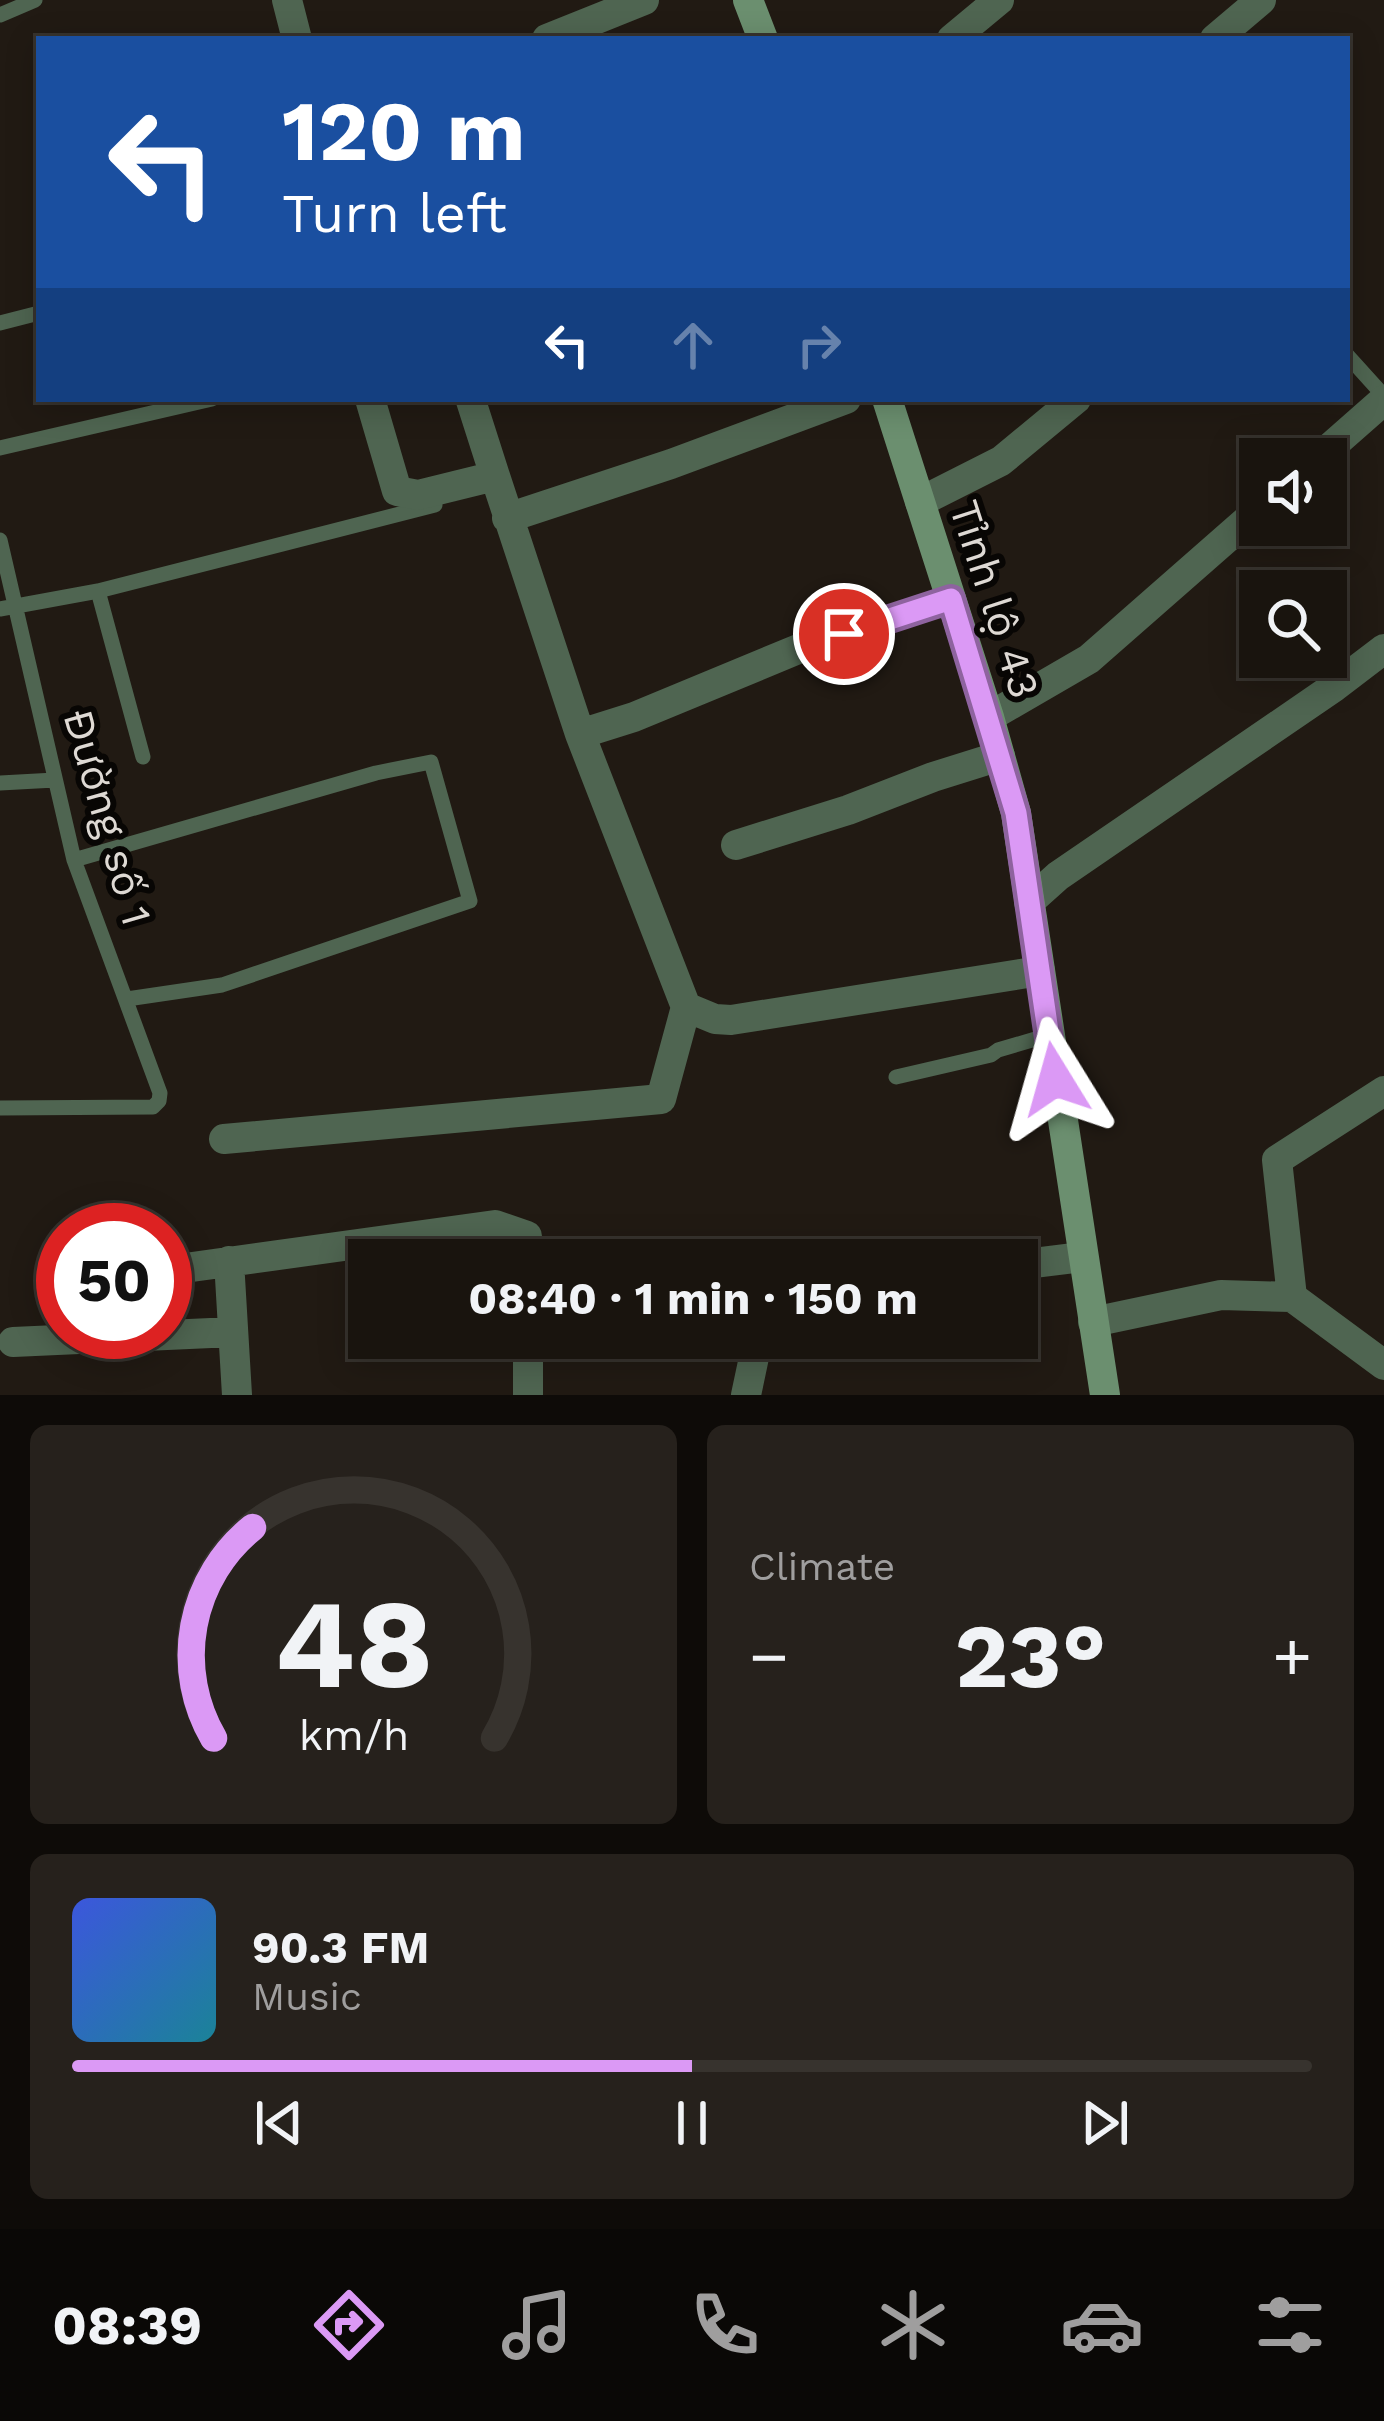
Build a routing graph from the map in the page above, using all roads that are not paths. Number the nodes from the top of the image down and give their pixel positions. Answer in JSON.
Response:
{"nodes":[{"id":1,"x":34,"y":0,"type":"edge"},
{"id":2,"x":287,"y":0,"type":"edge"},
{"id":3,"x":644,"y":0,"type":"edge"},
{"id":4,"x":748,"y":0,"type":"edge"},
{"id":5,"x":999,"y":0,"type":"edge"},
{"id":6,"x":1261,"y":0,"type":"edge"},
{"id":7,"x":0,"y":15,"type":"edge"},
{"id":8,"x":296,"y":36,"type":"edge"},
{"id":9,"x":554,"y":36,"type":"edge"},
{"id":10,"x":762,"y":36,"type":"edge"},
{"id":11,"x":956,"y":36,"type":"edge"},
{"id":12,"x":1219,"y":36,"type":"edge"},
{"id":13,"x":36,"y":315,"type":"edge"},
{"id":14,"x":0,"y":323,"type":"edge"},
{"id":15,"x":1350,"y":358,"type":"edge"},
{"id":16,"x":1384,"y":398,"type":"edge"},
{"id":17,"x":199,"y":402,"type":"edge"},
{"id":18,"x":371,"y":402,"type":"edge"},
{"id":19,"x":471,"y":402,"type":"edge"},
{"id":20,"x":838,"y":402,"type":"edge"},
{"id":21,"x":888,"y":402,"type":"edge"},
{"id":22,"x":1072,"y":402,"type":"edge"},
{"id":23,"x":1340,"y":438,"type":"edge"},
{"id":24,"x":0,"y":448,"type":"edge"},
{"id":25,"x":485,"y":485,"type":"junction"},
{"id":26,"x":920,"y":502,"type":"junction"},
{"id":27,"x":507,"y":518,"type":"junction"},
{"id":28,"x":1239,"y":528,"type":"edge"},
{"id":29,"x":0,"y":540,"type":"edge"},
{"id":30,"x":98,"y":591,"type":"junction"},
{"id":31,"x":951,"y":599,"type":"junction"},
{"id":32,"x":8,"y":607,"type":"edge"},
{"id":33,"x":808,"y":645,"type":"joint"},
{"id":34,"x":1384,"y":649,"type":"edge"},
{"id":35,"x":989,"y":717,"type":"junction"},
{"id":36,"x":580,"y":734,"type":"junction"},
{"id":37,"x":1000,"y":756,"type":"junction"},
{"id":38,"x":143,"y":757,"type":"dead end"},
{"id":39,"x":56,"y":780,"type":"junction"},
{"id":40,"x":0,"y":783,"type":"edge"},
{"id":41,"x":736,"y":845,"type":"dead end"},
{"id":42,"x":74,"y":860,"type":"junction"},
{"id":43,"x":1029,"y":902,"type":"junction"},
{"id":44,"x":1040,"y":971,"type":"junction"},
{"id":45,"x":127,"y":999,"type":"junction"},
{"id":46,"x":686,"y":1007,"type":"junction"},
{"id":47,"x":1049,"y":1034,"type":"junction"},
{"id":48,"x":896,"y":1076,"type":"dead end"},
{"id":49,"x":1384,"y":1091,"type":"edge"},
{"id":50,"x":0,"y":1108,"type":"edge"},
{"id":51,"x":224,"y":1139,"type":"dead end"},
{"id":52,"x":395,"y":1239,"type":"edge"},
{"id":53,"x":526,"y":1239,"type":"edge"},
{"id":54,"x":348,"y":1246,"type":"edge"},
{"id":55,"x":1082,"y":1257,"type":"junction"},
{"id":56,"x":230,"y":1262,"type":"junction"},
{"id":57,"x":1038,"y":1262,"type":"edge"},
{"id":58,"x":192,"y":1267,"type":"dead end"},
{"id":59,"x":1292,"y":1297,"type":"junction"},
{"id":60,"x":1093,"y":1322,"type":"junction"},
{"id":61,"x":233,"y":1332,"type":"junction"},
{"id":62,"x":192,"y":1333,"type":"edge"},
{"id":63,"x":36,"y":1340,"type":"edge"},
{"id":64,"x":13,"y":1342,"type":"dead end"},
{"id":65,"x":528,"y":1359,"type":"edge"},
{"id":66,"x":754,"y":1359,"type":"edge"},
{"id":67,"x":1384,"y":1365,"type":"edge"},
{"id":68,"x":1100,"y":1394,"type":"edge"},
{"id":69,"x":237,"y":1395,"type":"edge"},
{"id":70,"x":528,"y":1395,"type":"edge"},
{"id":71,"x":746,"y":1395,"type":"edge"}],
"edges":[{"from":1,"to":7,"type":"lane"},
{"from":2,"to":8,"type":"street"},
{"from":3,"to":9,"type":"street"},
{"from":4,"to":10,"type":"main road"},
{"from":5,"to":11,"type":"street"},
{"from":6,"to":12,"type":"street"},
{"from":13,"to":14,"type":"lane"},
{"from":15,"to":16,"type":"lane"},
{"from":16,"to":23,"type":"street"},
{"from":17,"to":24,"type":"lane"},
{"from":18,"to":25,"type":"street"},
{"from":19,"to":25,"type":"street"},
{"from":20,"to":27,"type":"street"},
{"from":21,"to":26,"type":"main road","name":"Tỉnh lộ 43"},
{"from":22,"to":26,"type":"street"},
{"from":25,"to":27,"type":"street"},
{"from":25,"to":30,"type":"lane"},
{"from":26,"to":31,"type":"main road","name":"Tỉnh lộ 43"},
{"from":27,"to":36,"type":"street"},
{"from":28,"to":35,"type":"street"},
{"from":29,"to":32,"type":"lane","name":"Đường số 1"},
{"from":30,"to":32,"type":"lane"},
{"from":30,"to":38,"type":"lane"},
{"from":31,"to":33,"type":"lane"},
{"from":31,"to":35,"type":"main road","name":"Tỉnh lộ 43"},
{"from":32,"to":39,"type":"lane","name":"Đường số 1"},
{"from":33,"to":36,"type":"street"},
{"from":34,"to":43,"type":"street"},
{"from":35,"to":37,"type":"main road","name":"Tỉnh lộ 43"},
{"from":36,"to":46,"type":"street"},
{"from":37,"to":41,"type":"street"},
{"from":37,"to":43,"type":"main road","name":"Tỉnh lộ 43"},
{"from":39,"to":40,"type":"lane"},
{"from":39,"to":42,"type":"lane","name":"Đường số 1"},
{"from":42,"to":45,"type":"lane","name":"Đường số 1"},
{"from":42,"to":45,"type":"lane"},
{"from":43,"to":44,"type":"main road","name":"Tỉnh lộ 43"},
{"from":44,"to":46,"type":"street"},
{"from":44,"to":47,"type":"main road","name":"Tỉnh lộ 43"},
{"from":45,"to":50,"type":"lane","name":"Đường số 1"},
{"from":46,"to":51,"type":"street"},
{"from":47,"to":48,"type":"lane"},
{"from":47,"to":55,"type":"main road","name":"Tỉnh lộ 43"},
{"from":49,"to":59,"type":"street"},
{"from":52,"to":53,"type":"street"},
{"from":54,"to":56,"type":"street"},
{"from":55,"to":57,"type":"street"},
{"from":55,"to":60,"type":"main road","name":"Tỉnh lộ 43"},
{"from":56,"to":58,"type":"street"},
{"from":56,"to":61,"type":"street"},
{"from":59,"to":60,"type":"street"},
{"from":59,"to":67,"type":"street"},
{"from":60,"to":68,"type":"main road","name":"Tỉnh lộ 43"},
{"from":61,"to":62,"type":"street"},
{"from":61,"to":69,"type":"street"},
{"from":63,"to":64,"type":"street"},
{"from":65,"to":70,"type":"street"},
{"from":66,"to":71,"type":"street"}]}
